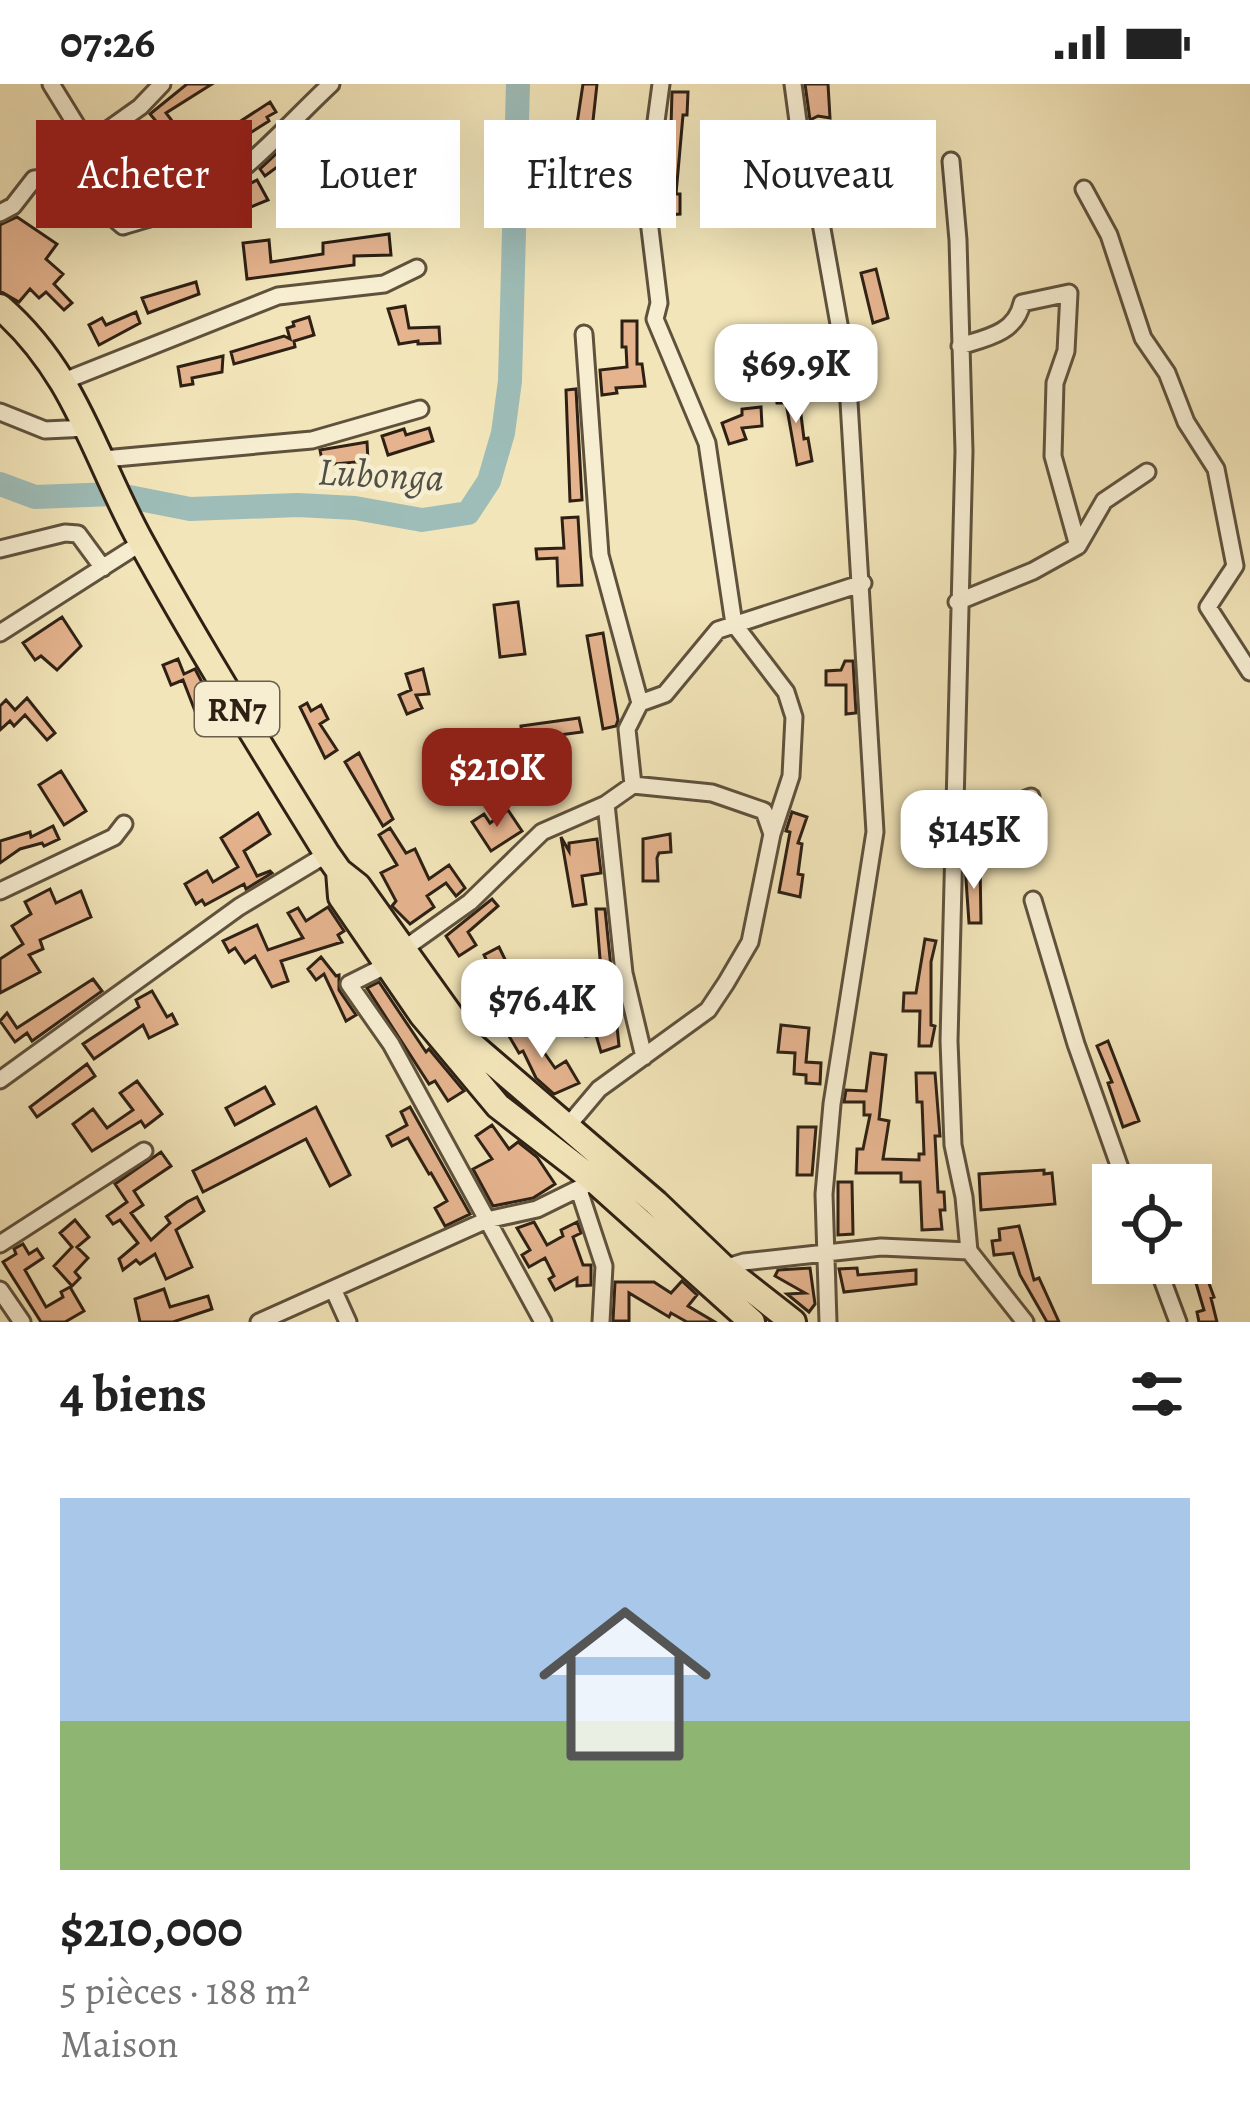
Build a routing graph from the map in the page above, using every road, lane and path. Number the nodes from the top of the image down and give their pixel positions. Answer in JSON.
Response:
{"nodes":[{"id":1,"x":51,"y":84,"type":"edge"},
{"id":2,"x":163,"y":84,"type":"edge"},
{"id":3,"x":331,"y":84,"type":"edge"},
{"id":4,"x":661,"y":84,"type":"edge"},
{"id":5,"x":793,"y":84,"type":"edge"},
{"id":6,"x":73,"y":120,"type":"edge"},
{"id":7,"x":122,"y":120,"type":"edge"},
{"id":8,"x":951,"y":161,"type":"dead end"},
{"id":9,"x":252,"y":162,"type":"edge"},
{"id":10,"x":36,"y":179,"type":"edge"},
{"id":11,"x":1084,"y":189,"type":"dead end"},
{"id":12,"x":0,"y":213,"type":"edge"},
{"id":13,"x":417,"y":268,"type":"dead end"},
{"id":14,"x":0,"y":308,"type":"edge"},
{"id":15,"x":584,"y":334,"type":"dead end"},
{"id":16,"x":960,"y":346,"type":"junction"},
{"id":17,"x":64,"y":381,"type":"junction"},
{"id":18,"x":420,"y":409,"type":"dead end"},
{"id":19,"x":0,"y":412,"type":"edge"},
{"id":20,"x":88,"y":428,"type":"junction"},
{"id":21,"x":107,"y":472,"type":"junction"},
{"id":22,"x":1147,"y":472,"type":"dead end"},
{"id":23,"x":141,"y":543,"type":"junction"},
{"id":24,"x":1078,"y":546,"type":"junction"},
{"id":25,"x":0,"y":549,"type":"edge"},
{"id":26,"x":104,"y":568,"type":"junction"},
{"id":27,"x":863,"y":583,"type":"junction"},
{"id":28,"x":957,"y":602,"type":"junction"},
{"id":29,"x":734,"y":625,"type":"junction"},
{"id":30,"x":0,"y":633,"type":"edge"},
{"id":31,"x":1250,"y":672,"type":"edge"},
{"id":32,"x":640,"y":703,"type":"junction"},
{"id":33,"x":633,"y":785,"type":"junction"},
{"id":34,"x":1030,"y":797,"type":"dead end"},
{"id":35,"x":606,"y":804,"type":"junction"},
{"id":36,"x":124,"y":824,"type":"dead end"},
{"id":37,"x":955,"y":827,"type":"junction"},
{"id":38,"x":772,"y":834,"type":"junction"},
{"id":39,"x":333,"y":863,"type":"junction"},
{"id":40,"x":0,"y":890,"type":"edge"},
{"id":41,"x":1033,"y":900,"type":"dead end"},
{"id":42,"x":397,"y":957,"type":"junction"},
{"id":43,"x":463,"y":1051,"type":"junction"},
{"id":44,"x":644,"y":1057,"type":"junction"},
{"id":45,"x":0,"y":1080,"type":"edge"},
{"id":46,"x":566,"y":1128,"type":"junction"},
{"id":47,"x":144,"y":1151,"type":"dead end"},
{"id":48,"x":1119,"y":1164,"type":"edge"},
{"id":49,"x":596,"y":1180,"type":"junction"},
{"id":50,"x":487,"y":1220,"type":"junction"},
{"id":51,"x":0,"y":1244,"type":"edge"},
{"id":52,"x":969,"y":1251,"type":"junction"},
{"id":53,"x":826,"y":1254,"type":"junction"},
{"id":54,"x":724,"y":1268,"type":"junction"},
{"id":55,"x":1164,"y":1284,"type":"edge"},
{"id":56,"x":0,"y":1290,"type":"edge"},
{"id":57,"x":334,"y":1291,"type":"junction"},
{"id":58,"x":22,"y":1322,"type":"edge"},
{"id":59,"x":259,"y":1322,"type":"edge"},
{"id":60,"x":348,"y":1322,"type":"edge"},
{"id":61,"x":543,"y":1322,"type":"edge"},
{"id":62,"x":601,"y":1322,"type":"edge"},
{"id":63,"x":752,"y":1322,"type":"edge"},
{"id":64,"x":793,"y":1322,"type":"edge"},
{"id":65,"x":828,"y":1322,"type":"edge"},
{"id":66,"x":1025,"y":1322,"type":"edge"},
{"id":67,"x":1178,"y":1322,"type":"edge"}],
"edges":[{"from":1,"to":6,"type":"street"},
{"from":2,"to":7,"type":"street"},
{"from":3,"to":9,"type":"street"},
{"from":4,"to":29,"type":"street"},
{"from":5,"to":27,"type":"street"},
{"from":8,"to":16,"type":"street"},
{"from":10,"to":12,"type":"street"},
{"from":11,"to":31,"type":"street"},
{"from":13,"to":17,"type":"street"},
{"from":14,"to":17,"type":"main road","number":"RN7"},
{"from":15,"to":32,"type":"street"},
{"from":16,"to":24,"type":"street"},
{"from":16,"to":28,"type":"street"},
{"from":17,"to":20,"type":"main road","number":"RN7"},
{"from":18,"to":21,"type":"street"},
{"from":19,"to":20,"type":"street"},
{"from":20,"to":21,"type":"main road","number":"RN7"},
{"from":21,"to":23,"type":"main road","number":"RN7"},
{"from":22,"to":24,"type":"street"},
{"from":23,"to":26,"type":"street"},
{"from":23,"to":39,"type":"main road","number":"RN7"},
{"from":24,"to":28,"type":"street"},
{"from":25,"to":26,"type":"street"},
{"from":26,"to":30,"type":"street"},
{"from":27,"to":29,"type":"street"},
{"from":27,"to":53,"type":"street"},
{"from":28,"to":37,"type":"street"},
{"from":29,"to":32,"type":"street"},
{"from":29,"to":38,"type":"street"},
{"from":32,"to":33,"type":"street"},
{"from":33,"to":35,"type":"street"},
{"from":33,"to":38,"type":"street"},
{"from":34,"to":37,"type":"street"},
{"from":35,"to":42,"type":"street"},
{"from":35,"to":44,"type":"street"},
{"from":36,"to":40,"type":"street"},
{"from":37,"to":52,"type":"street"},
{"from":38,"to":44,"type":"street"},
{"from":39,"to":42,"type":"main road","number":"RN7"},
{"from":39,"to":45,"type":"street"},
{"from":41,"to":48,"type":"street"},
{"from":42,"to":43,"type":"main road","number":"RN7"},
{"from":42,"to":50,"type":"street"},
{"from":43,"to":46,"type":"main road","number":"RN7"},
{"from":43,"to":49,"type":"main road","number":"RN7"},
{"from":44,"to":46,"type":"street"},
{"from":46,"to":49,"type":"main road","number":"RN7"},
{"from":47,"to":51,"type":"street"},
{"from":49,"to":50,"type":"street"},
{"from":49,"to":54,"type":"main road","number":"RN7"},
{"from":49,"to":62,"type":"street"},
{"from":49,"to":63,"type":"main road","number":"RN7"},
{"from":50,"to":57,"type":"street"},
{"from":50,"to":61,"type":"street"},
{"from":52,"to":53,"type":"street"},
{"from":52,"to":66,"type":"street"},
{"from":53,"to":54,"type":"street"},
{"from":53,"to":65,"type":"street"},
{"from":54,"to":64,"type":"main road","number":"RN7"},
{"from":55,"to":67,"type":"street"},
{"from":56,"to":58,"type":"street"},
{"from":57,"to":59,"type":"street"},
{"from":57,"to":60,"type":"street"}]}
